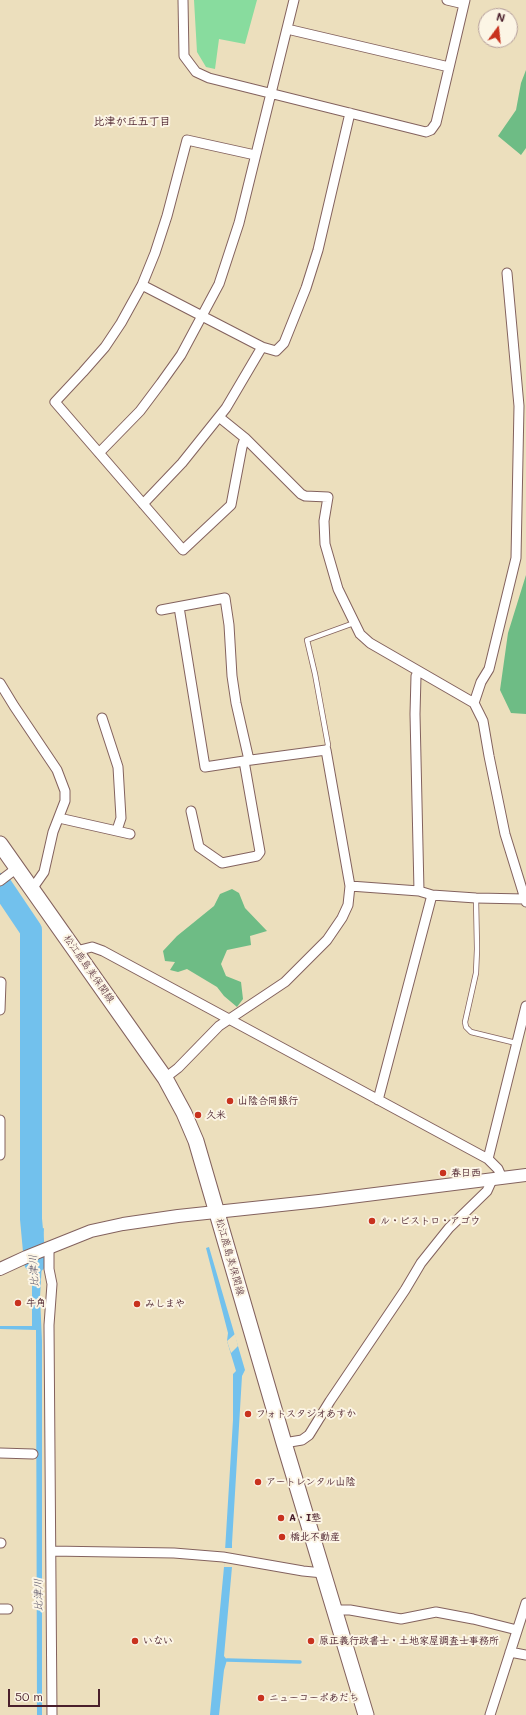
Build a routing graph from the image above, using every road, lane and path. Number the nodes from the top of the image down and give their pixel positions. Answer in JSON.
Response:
{"nodes":[{"id":1,"x":183,"y":0,"type":"edge"},
{"id":2,"x":294,"y":0,"type":"edge"},
{"id":3,"x":447,"y":0,"type":"edge"},
{"id":4,"x":465,"y":2,"type":"edge"},
{"id":5,"x":287,"y":29,"type":"junction"},
{"id":6,"x":449,"y":67,"type":"junction"},
{"id":7,"x":271,"y":94,"type":"junction"},
{"id":8,"x":350,"y":113,"type":"junction"},
{"id":9,"x":255,"y":155,"type":"junction"},
{"id":10,"x":507,"y":273,"type":"dead end"},
{"id":11,"x":142,"y":285,"type":"junction"},
{"id":12,"x":203,"y":316,"type":"junction"},
{"id":13,"x":262,"y":347,"type":"junction"},
{"id":14,"x":219,"y":417,"type":"junction"},
{"id":15,"x":245,"y":438,"type":"junction"},
{"id":16,"x":99,"y":453,"type":"junction"},
{"id":17,"x":143,"y":504,"type":"junction"},
{"id":18,"x":179,"y":607,"type":"junction"},
{"id":19,"x":161,"y":610,"type":"dead end"},
{"id":20,"x":354,"y":623,"type":"junction"},
{"id":21,"x":419,"y":672,"type":"junction"},
{"id":22,"x":0,"y":682,"type":"edge"},
{"id":23,"x":474,"y":703,"type":"junction"},
{"id":24,"x":102,"y":718,"type":"dead end"},
{"id":25,"x":326,"y":750,"type":"junction"},
{"id":26,"x":246,"y":761,"type":"junction"},
{"id":27,"x":191,"y":811,"type":"dead end"},
{"id":28,"x":59,"y":818,"type":"junction"},
{"id":29,"x":117,"y":830,"type":"junction"},
{"id":30,"x":130,"y":834,"type":"dead end"},
{"id":31,"x":0,"y":844,"type":"edge"},
{"id":32,"x":17,"y":868,"type":"junction"},
{"id":33,"x":2,"y":880,"type":"edge"},
{"id":34,"x":350,"y":886,"type":"junction"},
{"id":35,"x":32,"y":889,"type":"junction"},
{"id":36,"x":419,"y":891,"type":"junction"},
{"id":37,"x":432,"y":895,"type":"junction"},
{"id":38,"x":476,"y":898,"type":"junction"},
{"id":39,"x":526,"y":900,"type":"edge"},
{"id":40,"x":76,"y":951,"type":"junction"},
{"id":41,"x":1,"y":982,"type":"dead end"},
{"id":42,"x":526,"y":1006,"type":"edge"},
{"id":43,"x":0,"y":1010,"type":"edge"},
{"id":44,"x":229,"y":1019,"type":"junction"},
{"id":45,"x":516,"y":1043,"type":"junction"},
{"id":46,"x":165,"y":1078,"type":"junction"},
{"id":47,"x":378,"y":1100,"type":"junction"},
{"id":48,"x":0,"y":1120,"type":"edge"},
{"id":49,"x":0,"y":1155,"type":"edge"},
{"id":50,"x":488,"y":1159,"type":"junction"},
{"id":51,"x":526,"y":1175,"type":"edge"},
{"id":52,"x":497,"y":1179,"type":"junction"},
{"id":53,"x":217,"y":1213,"type":"junction"},
{"id":54,"x":49,"y":1248,"type":"junction"},
{"id":55,"x":0,"y":1269,"type":"edge"},
{"id":56,"x":284,"y":1443,"type":"junction"},
{"id":57,"x":0,"y":1453,"type":"edge"},
{"id":58,"x":33,"y":1454,"type":"dead end"},
{"id":59,"x":52,"y":1551,"type":"junction"},
{"id":60,"x":323,"y":1573,"type":"junction"},
{"id":61,"x":526,"y":1603,"type":"edge"},
{"id":62,"x":335,"y":1610,"type":"junction"},
{"id":63,"x":517,"y":1630,"type":"junction"},
{"id":64,"x":510,"y":1652,"type":"junction"},
{"id":65,"x":526,"y":1655,"type":"edge"},
{"id":66,"x":493,"y":1714,"type":"edge"},
{"id":67,"x":52,"y":1715,"type":"edge"},
{"id":68,"x":366,"y":1715,"type":"edge"}],
"edges":[{"from":1,"to":7,"type":"street"},
{"from":2,"to":5,"type":"street"},
{"from":3,"to":4,"type":"street"},
{"from":4,"to":6,"type":"street"},
{"from":5,"to":6,"type":"street"},
{"from":5,"to":7,"type":"street"},
{"from":6,"to":8,"type":"street"},
{"from":7,"to":8,"type":"street"},
{"from":7,"to":9,"type":"street"},
{"from":8,"to":13,"type":"street"},
{"from":9,"to":11,"type":"street"},
{"from":9,"to":12,"type":"street"},
{"from":10,"to":23,"type":"street"},
{"from":11,"to":12,"type":"street"},
{"from":11,"to":16,"type":"street"},
{"from":12,"to":13,"type":"street"},
{"from":12,"to":16,"type":"street"},
{"from":13,"to":14,"type":"street"},
{"from":14,"to":15,"type":"street"},
{"from":14,"to":17,"type":"street"},
{"from":15,"to":17,"type":"street"},
{"from":15,"to":20,"type":"street"},
{"from":16,"to":17,"type":"street"},
{"from":18,"to":19,"type":"street"},
{"from":18,"to":26,"type":"street"},
{"from":18,"to":26,"type":"street"},
{"from":20,"to":21,"type":"street"},
{"from":20,"to":25,"type":"lane"},
{"from":21,"to":23,"type":"street"},
{"from":21,"to":36,"type":"street"},
{"from":22,"to":28,"type":"street"},
{"from":23,"to":39,"type":"street"},
{"from":24,"to":29,"type":"street"},
{"from":25,"to":26,"type":"street"},
{"from":25,"to":34,"type":"street"},
{"from":26,"to":27,"type":"street"},
{"from":28,"to":29,"type":"street"},
{"from":28,"to":35,"type":"street"},
{"from":29,"to":30,"type":"street"},
{"from":31,"to":32,"type":"main road","name":"松江鹿島美保関線"},
{"from":32,"to":33,"type":"street"},
{"from":32,"to":35,"type":"main road","name":"松江鹿島美保関線"},
{"from":34,"to":36,"type":"street"},
{"from":34,"to":44,"type":"street"},
{"from":35,"to":40,"type":"main road","name":"松江鹿島美保関線"},
{"from":36,"to":37,"type":"street"},
{"from":37,"to":38,"type":"street"},
{"from":37,"to":47,"type":"street"},
{"from":38,"to":39,"type":"street"},
{"from":38,"to":45,"type":"lane"},
{"from":40,"to":44,"type":"street"},
{"from":40,"to":46,"type":"main road","name":"松江鹿島美保関線"},
{"from":41,"to":43,"type":"street"},
{"from":42,"to":45,"type":"street"},
{"from":44,"to":46,"type":"street"},
{"from":44,"to":47,"type":"street"},
{"from":45,"to":50,"type":"street"},
{"from":46,"to":53,"type":"main road","name":"松江鹿島美保関線"},
{"from":47,"to":50,"type":"street"},
{"from":48,"to":49,"type":"street"},
{"from":50,"to":52,"type":"street"},
{"from":51,"to":52,"type":"street"},
{"from":52,"to":53,"type":"street"},
{"from":52,"to":56,"type":"street"},
{"from":53,"to":54,"type":"street"},
{"from":53,"to":56,"type":"main road","name":"松江鹿島美保関線"},
{"from":54,"to":55,"type":"street"},
{"from":54,"to":59,"type":"street"},
{"from":56,"to":60,"type":"main road","name":"松江鹿島美保関線"},
{"from":57,"to":58,"type":"street"},
{"from":59,"to":60,"type":"street"},
{"from":59,"to":67,"type":"street"},
{"from":60,"to":62,"type":"main road","name":"松江鹿島美保関線"},
{"from":61,"to":63,"type":"street"},
{"from":62,"to":63,"type":"street"},
{"from":62,"to":68,"type":"main road","name":"松江鹿島美保関線"},
{"from":63,"to":64,"type":"street"},
{"from":64,"to":65,"type":"street"},
{"from":64,"to":66,"type":"street"}]}
